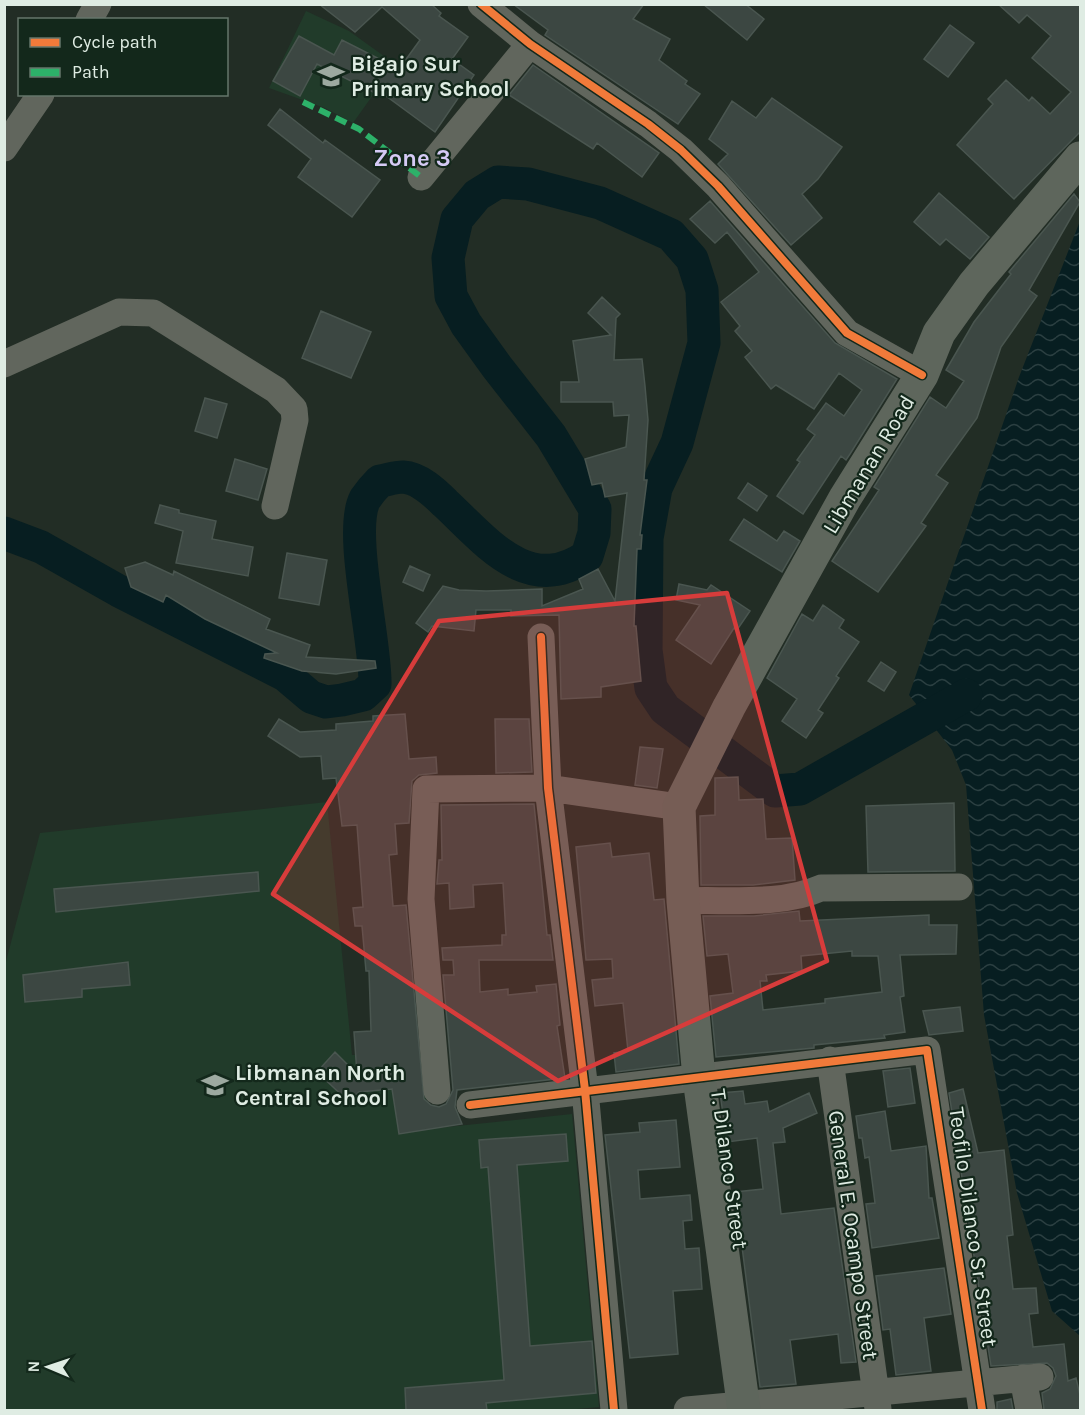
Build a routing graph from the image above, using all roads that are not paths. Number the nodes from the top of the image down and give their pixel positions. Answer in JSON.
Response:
{"nodes":[{"id":1,"x":98,"y":4,"type":"edge"},
{"id":2,"x":481,"y":4,"type":"edge"},
{"id":3,"x":90,"y":18,"type":"edge"},
{"id":4,"x":530,"y":44,"type":"junction"},
{"id":5,"x":40,"y":96,"type":"edge"},
{"id":6,"x":4,"y":148,"type":"edge"},
{"id":7,"x":1080,"y":158,"type":"edge"},
{"id":8,"x":421,"y":177,"type":"dead end"},
{"id":9,"x":4,"y":364,"type":"edge"},
{"id":10,"x":922,"y":375,"type":"junction"},
{"id":11,"x":275,"y":506,"type":"dead end"},
{"id":12,"x":541,"y":637,"type":"dead end"},
{"id":13,"x":704,"y":759,"type":"joint"},
{"id":14,"x":548,"y":788,"type":"junction"},
{"id":15,"x":679,"y":807,"type":"junction"},
{"id":16,"x":959,"y":887,"type":"dead end"},
{"id":17,"x":683,"y":901,"type":"junction"},
{"id":18,"x":830,"y":1060,"type":"junction"},
{"id":19,"x":699,"y":1078,"type":"junction"},
{"id":20,"x":585,"y":1090,"type":"junction"},
{"id":21,"x":437,"y":1091,"type":"dead end"},
{"id":22,"x":470,"y":1105,"type":"dead end"},
{"id":23,"x":978,"y":1383,"type":"junction"},
{"id":24,"x":877,"y":1401,"type":"edge"},
{"id":25,"x":744,"y":1408,"type":"edge"},
{"id":26,"x":614,"y":1410,"type":"edge"},
{"id":27,"x":687,"y":1410,"type":"edge"},
{"id":28,"x":982,"y":1410,"type":"edge"},
{"id":29,"x":1029,"y":1410,"type":"edge"}],
"edges":[{"from":1,"to":3,"type":"street"},
{"from":2,"to":4,"type":"street"},
{"from":4,"to":8,"type":"street"},
{"from":4,"to":10,"type":"street"},
{"from":5,"to":6,"type":"street"},
{"from":7,"to":10,"type":"main road","name":"Libmanan Road"},
{"from":9,"to":11,"type":"street"},
{"from":10,"to":13,"type":"main road","name":"Libmanan Road"},
{"from":12,"to":14,"type":"street"},
{"from":13,"to":15,"type":"main road","name":"T. Dilanco Street"},
{"from":14,"to":15,"type":"street"},
{"from":14,"to":20,"type":"street"},
{"from":14,"to":21,"type":"street"},
{"from":15,"to":17,"type":"main road","name":"T. Dilanco Street"},
{"from":16,"to":17,"type":"street"},
{"from":17,"to":19,"type":"main road","name":"T. Dilanco Street"},
{"from":18,"to":19,"type":"street"},
{"from":18,"to":23,"type":"street","name":"Teofilo Dilanco Sr. Street"},
{"from":18,"to":24,"type":"street","name":"General E. Ocampo Street"},
{"from":19,"to":20,"type":"street"},
{"from":19,"to":25,"type":"main road","name":"T. Dilanco Street"},
{"from":20,"to":22,"type":"street"},
{"from":20,"to":26,"type":"street"},
{"from":23,"to":24,"type":"street"},
{"from":23,"to":28,"type":"street","name":"Teofilo Dilanco Sr. Street"},
{"from":23,"to":29,"type":"street"},
{"from":24,"to":25,"type":"street"},
{"from":25,"to":27,"type":"street"}]}
